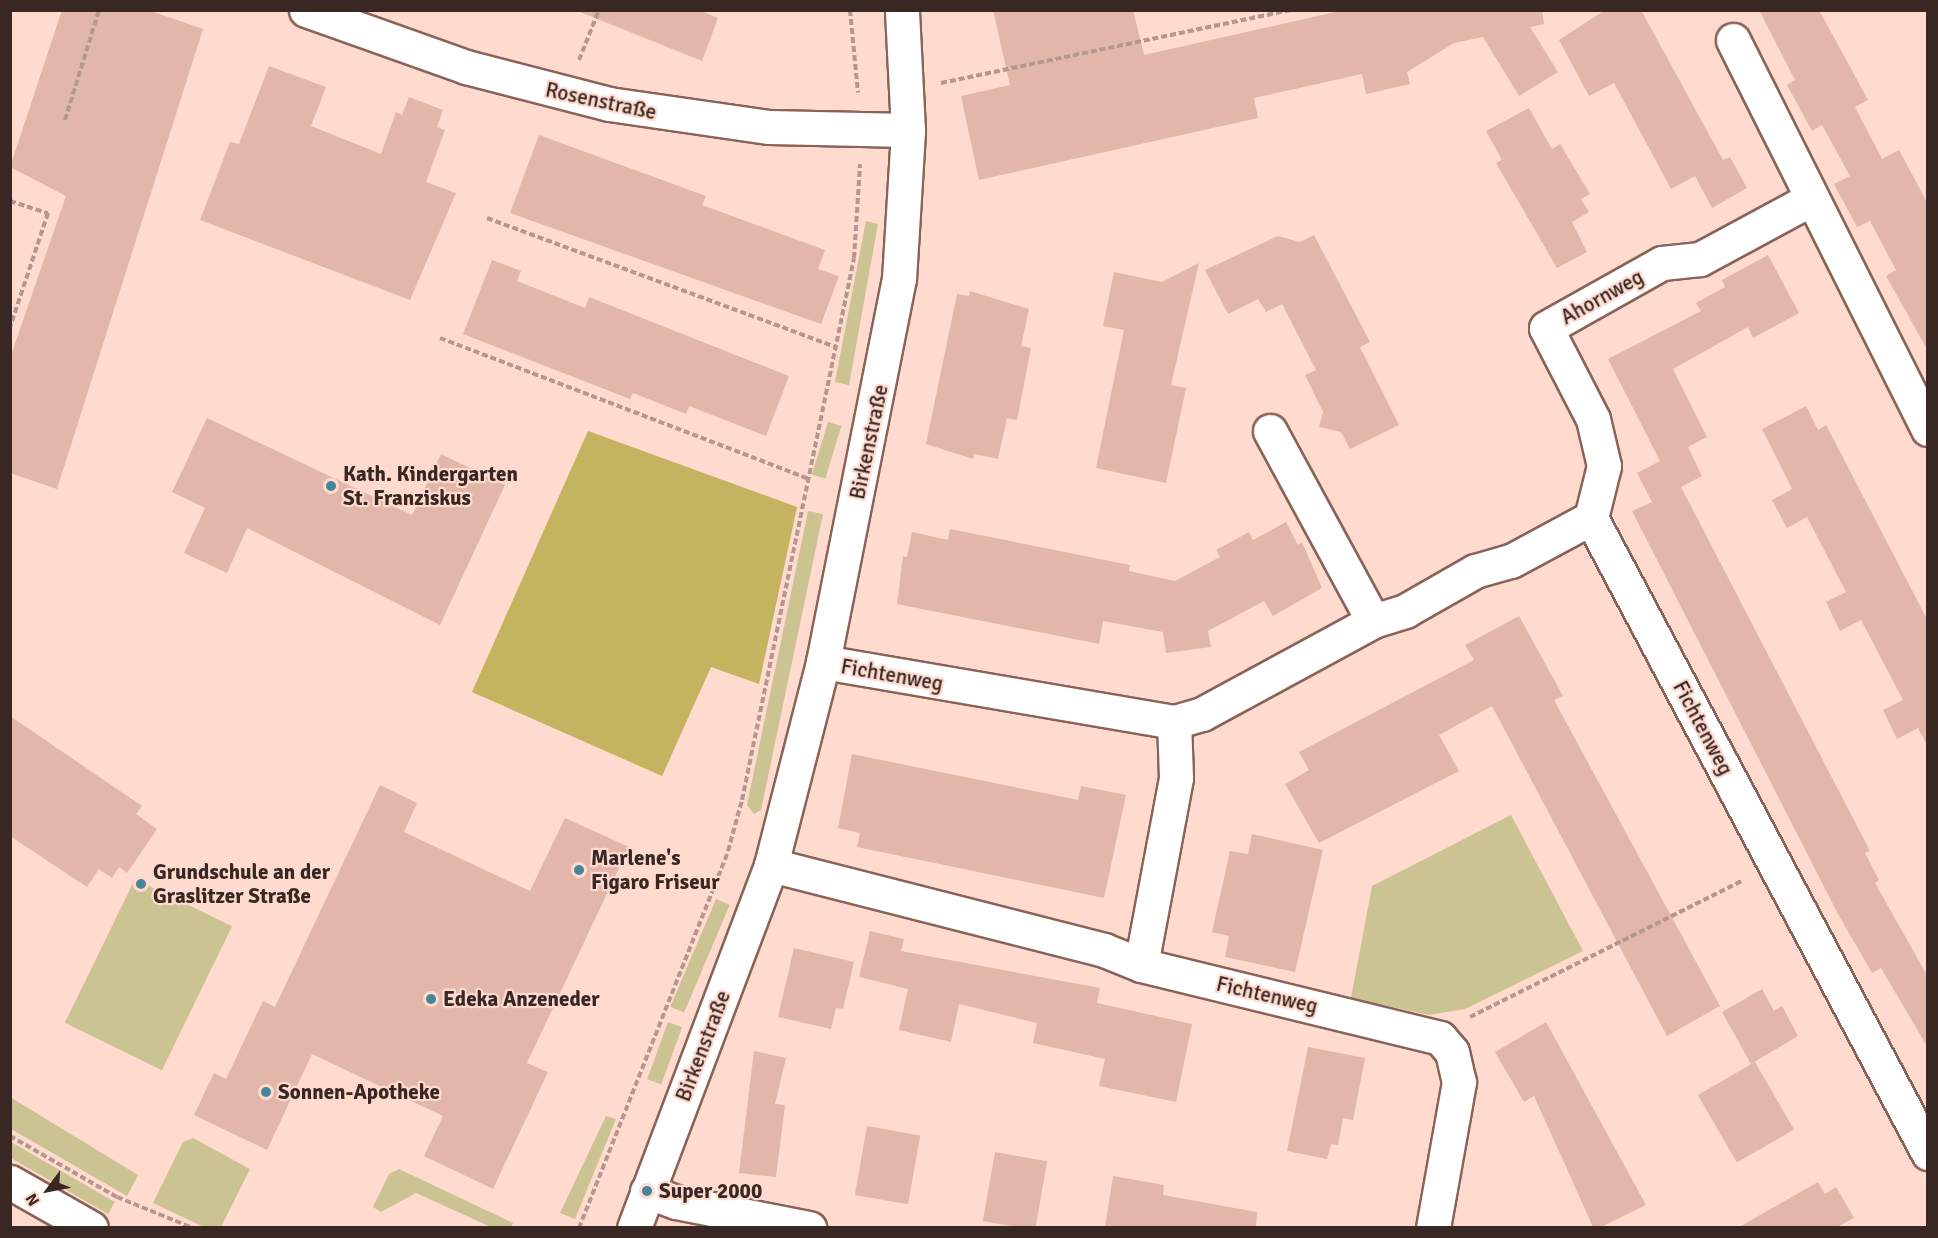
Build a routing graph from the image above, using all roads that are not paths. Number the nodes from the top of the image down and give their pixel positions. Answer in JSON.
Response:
{"nodes":[{"id":1,"x":306,"y":10,"type":"edge"},
{"id":2,"x":902,"y":10,"type":"edge"},
{"id":3,"x":1733,"y":40,"type":"dead end"},
{"id":4,"x":908,"y":130,"type":"junction"},
{"id":5,"x":1811,"y":200,"type":"junction"},
{"id":6,"x":1928,"y":429,"type":"edge"},
{"id":7,"x":1270,"y":431,"type":"dead end"},
{"id":8,"x":1591,"y":518,"type":"junction"},
{"id":9,"x":1373,"y":621,"type":"junction"},
{"id":10,"x":823,"y":662,"type":"junction"},
{"id":11,"x":1174,"y":722,"type":"junction"},
{"id":12,"x":771,"y":865,"type":"junction"},
{"id":13,"x":1141,"y":965,"type":"junction"},
{"id":14,"x":1928,"y":1153,"type":"edge"},
{"id":15,"x":10,"y":1182,"type":"edge"},
{"id":16,"x":647,"y":1191,"type":"junction"},
{"id":17,"x":91,"y":1227,"type":"edge"},
{"id":18,"x":634,"y":1227,"type":"edge"},
{"id":19,"x":809,"y":1227,"type":"edge"},
{"id":20,"x":1433,"y":1227,"type":"edge"}],
"edges":[{"from":1,"to":4,"type":"street","name":"Rosenstraße"},
{"from":2,"to":4,"type":"street","name":"Birkenstraße"},
{"from":3,"to":5,"type":"street"},
{"from":4,"to":10,"type":"street","name":"Birkenstraße"},
{"from":5,"to":6,"type":"street"},
{"from":5,"to":8,"type":"street","name":"Ahornweg"},
{"from":7,"to":9,"type":"street"},
{"from":8,"to":9,"type":"street","name":"Fichtenweg"},
{"from":8,"to":14,"type":"street","name":"Fichtenweg"},
{"from":9,"to":11,"type":"street","name":"Fichtenweg"},
{"from":10,"to":11,"type":"street","name":"Fichtenweg"},
{"from":10,"to":12,"type":"street","name":"Birkenstraße"},
{"from":11,"to":13,"type":"street"},
{"from":12,"to":13,"type":"street"},
{"from":12,"to":16,"type":"street","name":"Birkenstraße"},
{"from":13,"to":20,"type":"street","name":"Fichtenweg"},
{"from":15,"to":17,"type":"street"},
{"from":16,"to":18,"type":"street","name":"Birkenstraße"},
{"from":16,"to":19,"type":"street"}]}
